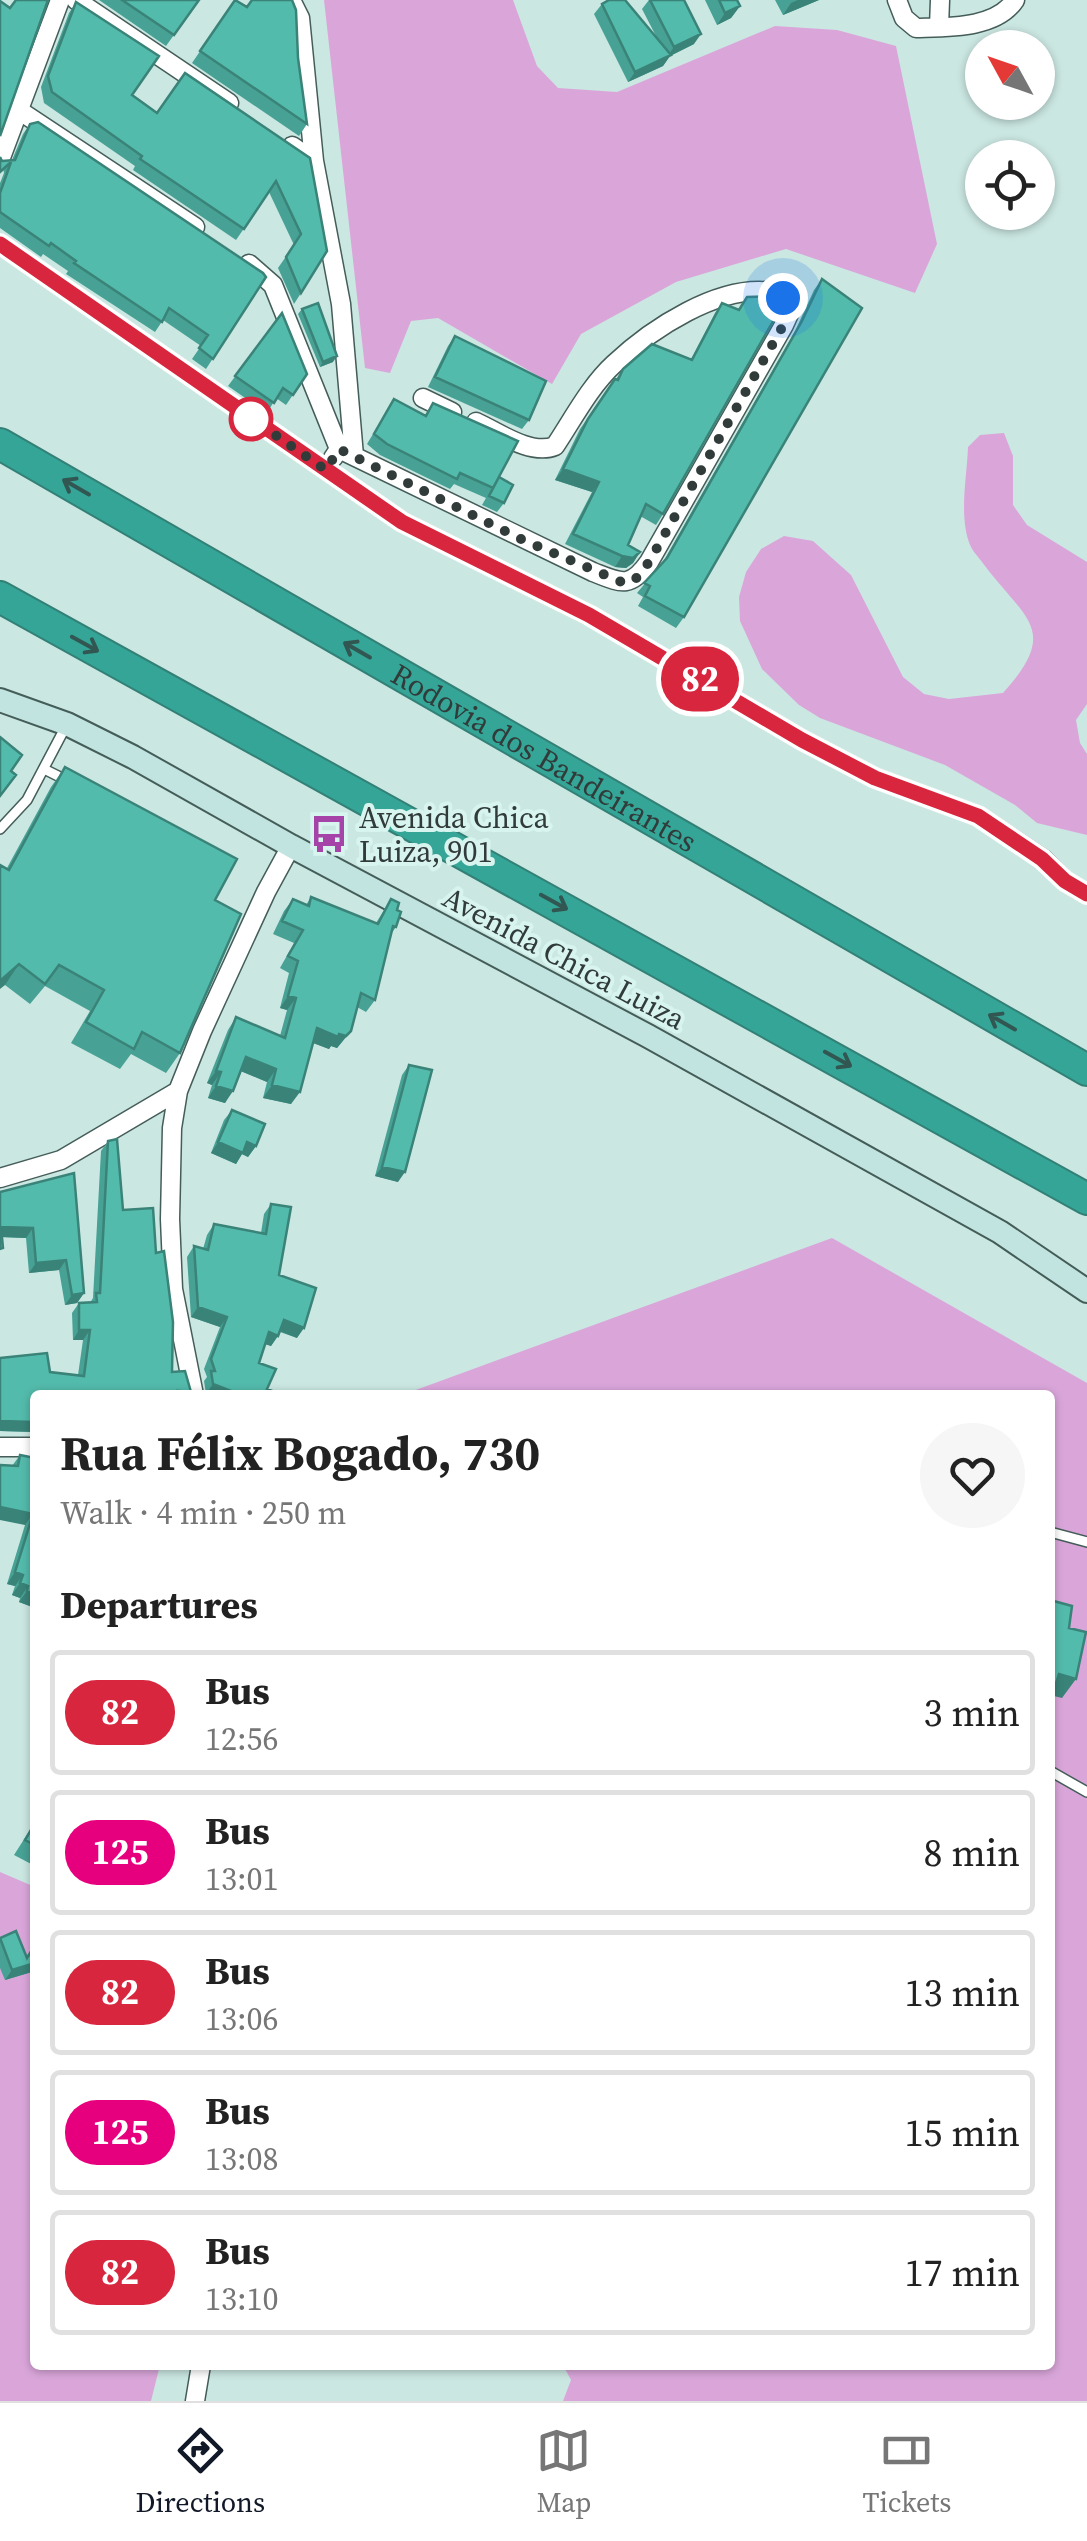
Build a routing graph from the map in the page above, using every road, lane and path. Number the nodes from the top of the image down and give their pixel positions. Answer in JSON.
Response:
{"nodes":[{"id":1,"x":60,"y":0,"type":"edge"},
{"id":2,"x":76,"y":0,"type":"edge"},
{"id":3,"x":291,"y":0,"type":"edge"},
{"id":4,"x":897,"y":0,"type":"edge"},
{"id":5,"x":940,"y":0,"type":"edge"},
{"id":6,"x":1015,"y":0,"type":"edge"},
{"id":7,"x":940,"y":28,"type":"junction"},
{"id":8,"x":241,"y":111,"type":"edge"},
{"id":9,"x":20,"y":112,"type":"junction"},
{"id":10,"x":274,"y":134,"type":"edge"},
{"id":11,"x":0,"y":160,"type":"edge"},
{"id":12,"x":314,"y":162,"type":"junction"},
{"id":13,"x":0,"y":244,"type":"edge"},
{"id":14,"x":423,"y":398,"type":"dead end"},
{"id":15,"x":0,"y":444,"type":"edge"},
{"id":16,"x":346,"y":452,"type":"junction"},
{"id":17,"x":326,"y":470,"type":"junction"},
{"id":18,"x":0,"y":597,"type":"edge"},
{"id":19,"x":0,"y":700,"type":"edge"},
{"id":20,"x":67,"y":724,"type":"junction"},
{"id":21,"x":46,"y":770,"type":"junction"},
{"id":22,"x":81,"y":787,"type":"edge"},
{"id":23,"x":0,"y":829,"type":"edge"},
{"id":24,"x":291,"y":846,"type":"junction"},
{"id":25,"x":1087,"y":894,"type":"edge"},
{"id":26,"x":1087,"y":1070,"type":"edge"},
{"id":27,"x":178,"y":1091,"type":"junction"},
{"id":28,"x":0,"y":1178,"type":"edge"},
{"id":29,"x":1087,"y":1199,"type":"edge"},
{"id":30,"x":1087,"y":1292,"type":"edge"},
{"id":31,"x":193,"y":1390,"type":"edge"},
{"id":32,"x":0,"y":1447,"type":"edge"},
{"id":33,"x":30,"y":1447,"type":"edge"},
{"id":34,"x":1055,"y":1533,"type":"edge"},
{"id":35,"x":1087,"y":1542,"type":"edge"},
{"id":36,"x":1055,"y":1774,"type":"edge"},
{"id":37,"x":1087,"y":1792,"type":"edge"},
{"id":38,"x":200,"y":2370,"type":"edge"},
{"id":39,"x":194,"y":2401,"type":"edge"}],
"edges":[{"from":1,"to":9,"type":"street"},
{"from":2,"to":8,"type":"street"},
{"from":3,"to":12,"type":"street"},
{"from":4,"to":7,"type":"street"},
{"from":5,"to":7,"type":"street"},
{"from":6,"to":7,"type":"street"},
{"from":9,"to":11,"type":"street"},
{"from":9,"to":16,"type":"street"},
{"from":10,"to":12,"type":"street"},
{"from":12,"to":16,"type":"street"},
{"from":13,"to":17,"type":"street"},
{"from":14,"to":16,"type":"street"},
{"from":26,"to":15,"type":"highway","name":"Rodovia dos Bandeirantes","one_way":true},
{"from":16,"to":17,"type":"street"},
{"from":17,"to":25,"type":"street"},
{"from":18,"to":29,"type":"highway","one_way":true},
{"from":19,"to":20,"type":"main road","name":"Avenida Chica Luiza"},
{"from":20,"to":21,"type":"lane"},
{"from":20,"to":24,"type":"main road","name":"Avenida Chica Luiza"},
{"from":21,"to":22,"type":"lane"},
{"from":21,"to":23,"type":"lane"},
{"from":24,"to":27,"type":"street"},
{"from":24,"to":30,"type":"main road","name":"Avenida Chica Luiza"},
{"from":27,"to":28,"type":"street"},
{"from":27,"to":31,"type":"street"},
{"from":32,"to":33,"type":"street"},
{"from":34,"to":35,"type":"lane"},
{"from":36,"to":37,"type":"lane"},
{"from":38,"to":39,"type":"street"}]}
